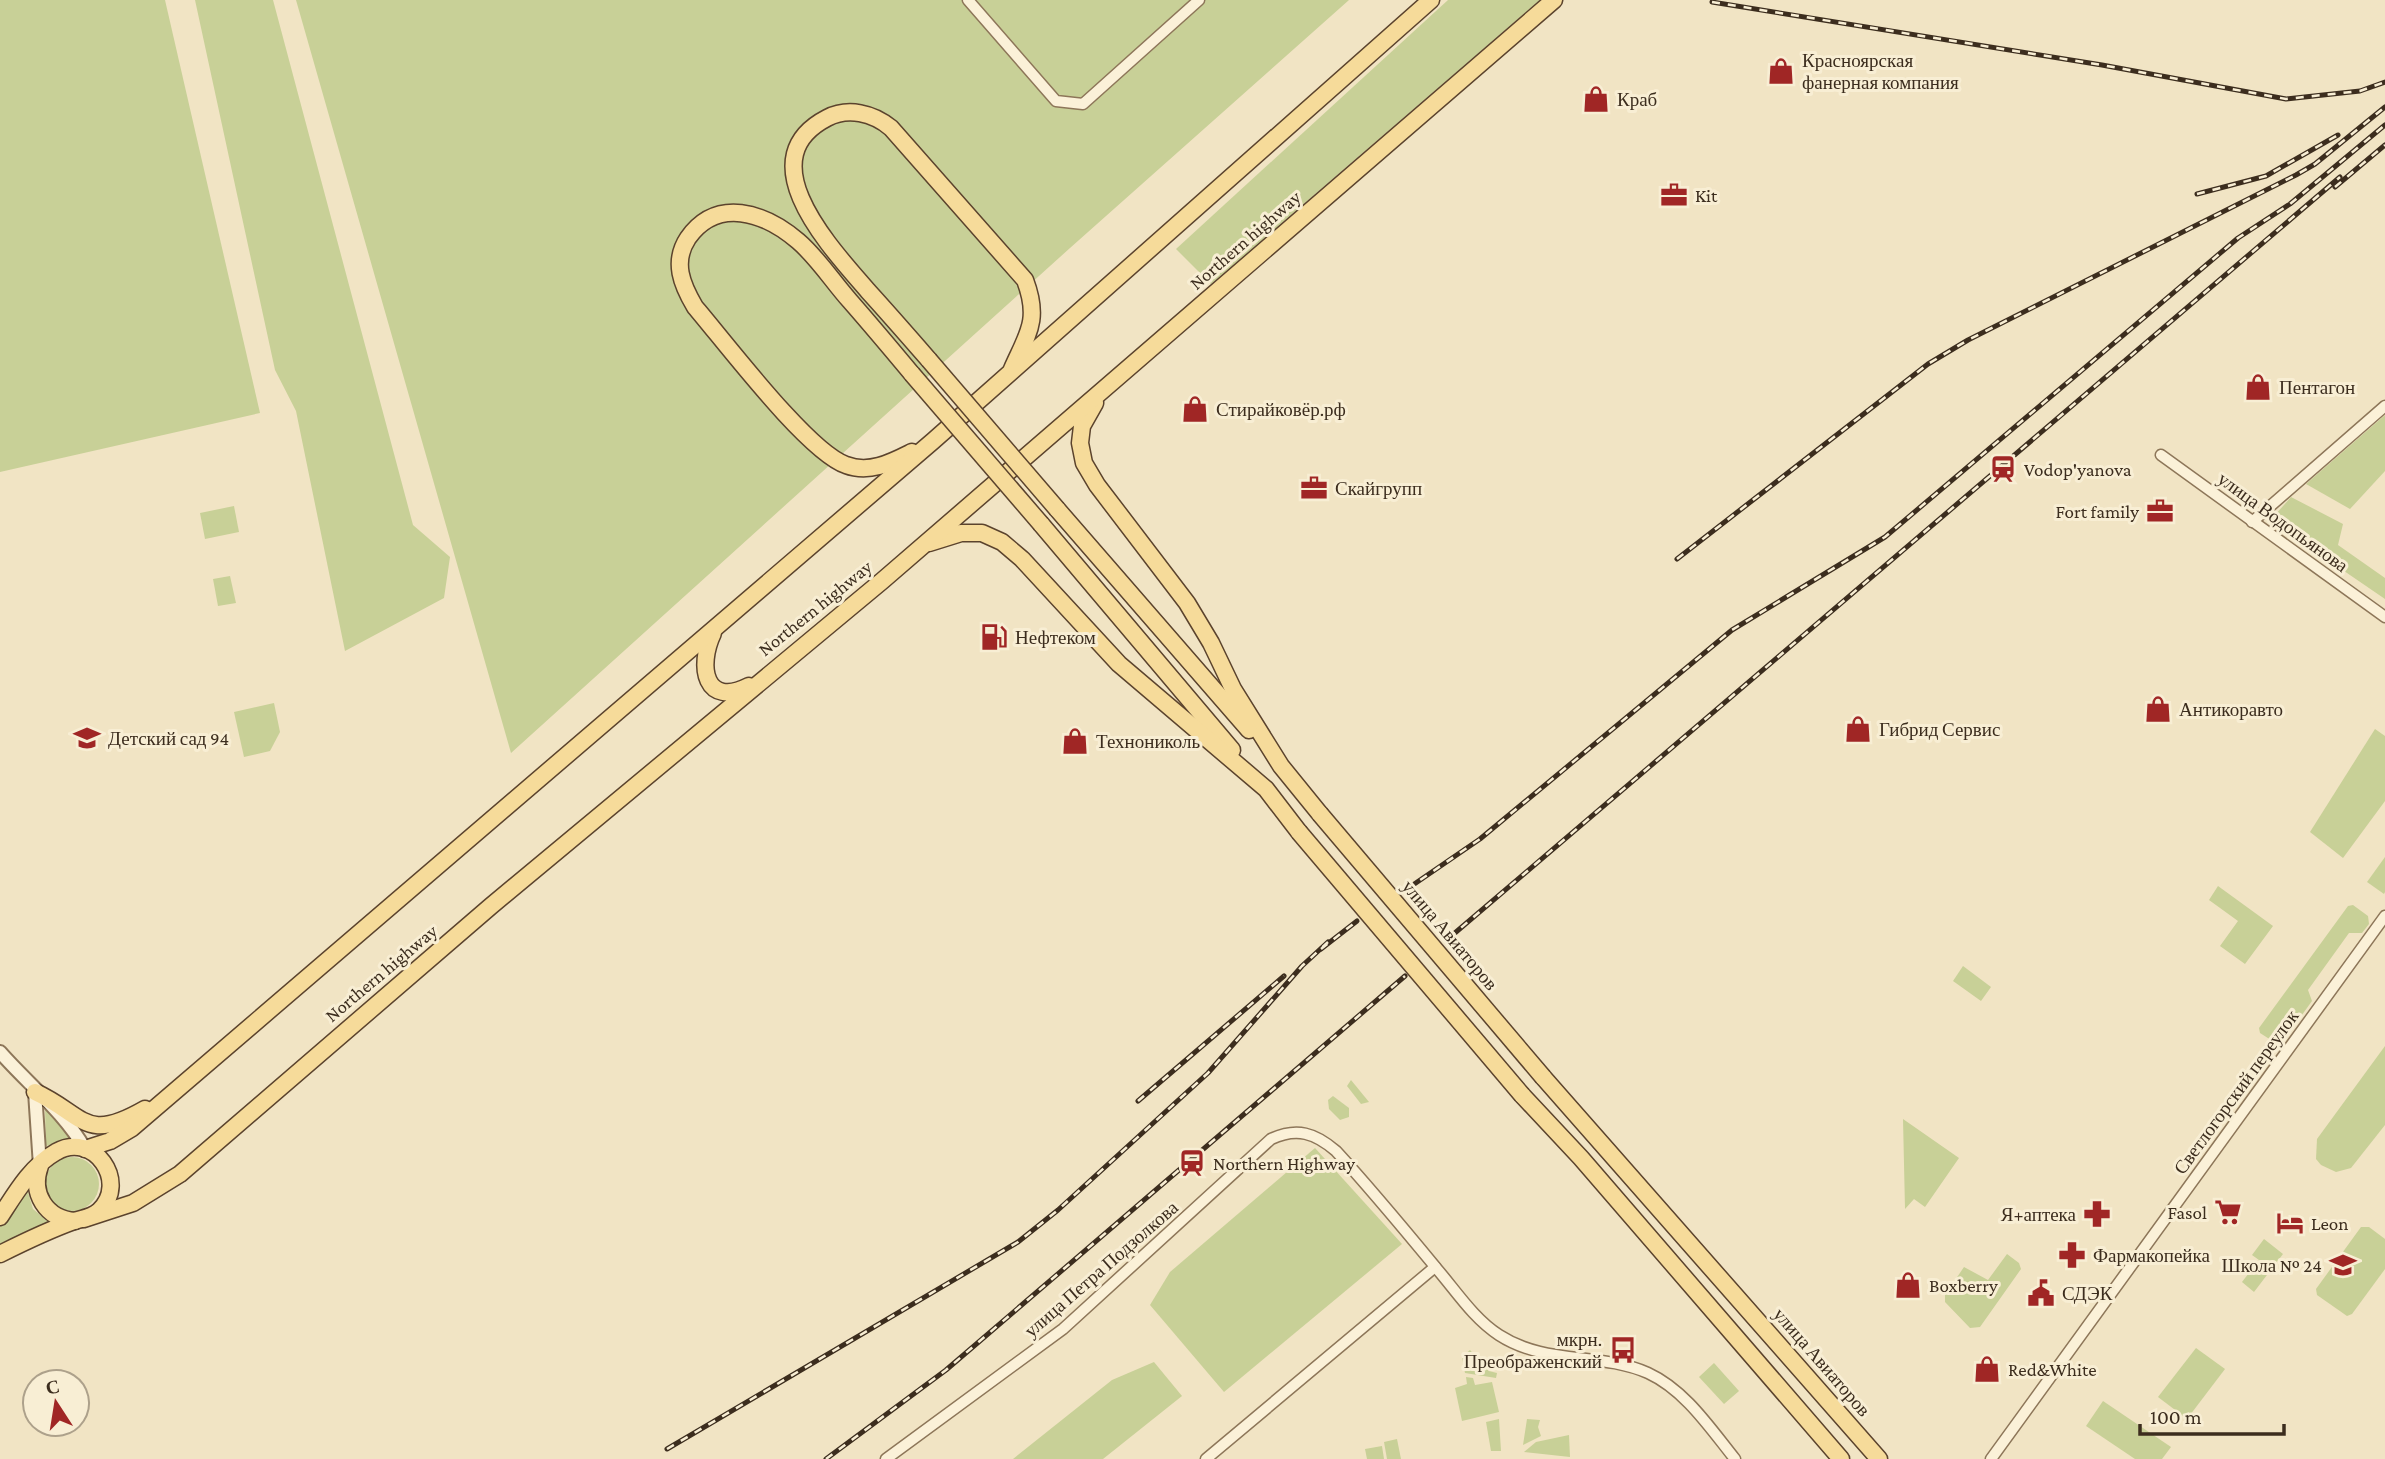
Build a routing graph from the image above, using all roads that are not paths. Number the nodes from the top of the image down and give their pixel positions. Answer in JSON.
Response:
{"nodes":[{"id":1,"x":968,"y":0,"type":"edge"},
{"id":2,"x":1199,"y":0,"type":"edge"},
{"id":3,"x":1431,"y":0,"type":"edge"},
{"id":4,"x":1554,"y":0,"type":"edge"},
{"id":5,"x":1010,"y":374,"type":"junction"},
{"id":6,"x":1102,"y":392,"type":"junction"},
{"id":7,"x":2385,"y":405,"type":"edge"},
{"id":8,"x":933,"y":441,"type":"junction"},
{"id":9,"x":2161,"y":455,"type":"dead end"},
{"id":10,"x":2252,"y":522,"type":"junction"},
{"id":11,"x":923,"y":545,"type":"junction"},
{"id":12,"x":2385,"y":617,"type":"edge"},
{"id":13,"x":714,"y":631,"type":"junction"},
{"id":14,"x":760,"y":681,"type":"junction"},
{"id":15,"x":1280,"y":766,"type":"junction"},
{"id":16,"x":1266,"y":789,"type":"junction"},
{"id":17,"x":2385,"y":916,"type":"edge"},
{"id":18,"x":0,"y":1052,"type":"edge"},
{"id":19,"x":35,"y":1092,"type":"junction"},
{"id":20,"x":171,"y":1094,"type":"junction"},
{"id":21,"x":85,"y":1149,"type":"junction"},
{"id":22,"x":40,"y":1166,"type":"junction"},
{"id":23,"x":0,"y":1217,"type":"edge"},
{"id":24,"x":80,"y":1220,"type":"junction"},
{"id":25,"x":0,"y":1254,"type":"edge"},
{"id":26,"x":1435,"y":1267,"type":"junction"},
{"id":27,"x":886,"y":1459,"type":"edge"},
{"id":28,"x":1206,"y":1459,"type":"edge"},
{"id":29,"x":1735,"y":1459,"type":"edge"},
{"id":30,"x":1841,"y":1459,"type":"edge"},
{"id":31,"x":1879,"y":1459,"type":"edge"},
{"id":32,"x":1991,"y":1459,"type":"edge"}],
"edges":[{"from":1,"to":2,"type":"street"},
{"from":3,"to":5,"type":"main road"},
{"from":4,"to":6,"type":"main road","name":"Northern highway"},
{"from":5,"to":8,"type":"main road"},
{"from":5,"to":15,"type":"main road","bridge":true},
{"from":6,"to":11,"type":"main road","name":"Northern highway"},
{"from":6,"to":15,"type":"main road","name":"улица Авиаторов"},
{"from":7,"to":10,"type":"street"},
{"from":8,"to":13,"type":"main road"},
{"from":8,"to":16,"type":"main road","bridge":true},
{"from":9,"to":10,"type":"street","name":"улица Водопьянова"},
{"from":10,"to":12,"type":"street","name":"улица Водопьянова"},
{"from":11,"to":14,"type":"main road","name":"Northern highway"},
{"from":11,"to":16,"type":"main road"},
{"from":13,"to":14,"type":"main road"},
{"from":13,"to":20,"type":"main road"},
{"from":14,"to":24,"type":"main road","name":"Northern highway"},
{"from":15,"to":31,"type":"main road","name":"улица Авиаторов","bridge":true},
{"from":16,"to":30,"type":"main road","bridge":true},
{"from":17,"to":32,"type":"street","name":"Светлогорский переулок"},
{"from":18,"to":19,"type":"street"},
{"from":19,"to":20,"type":"main road"},
{"from":19,"to":21,"type":"street"},
{"from":19,"to":22,"type":"street"},
{"from":20,"to":21,"type":"main road"},
{"from":21,"to":22,"type":"main road"},
{"from":21,"to":24,"type":"main road"},
{"from":22,"to":23,"type":"main road"},
{"from":22,"to":24,"type":"main road"},
{"from":24,"to":25,"type":"main road","name":"Northern highway"},
{"from":26,"to":27,"type":"street","name":"улица Петра Подзолкова"},
{"from":26,"to":28,"type":"street"},
{"from":26,"to":29,"type":"street","name":"улица Петра Подзолкова"}]}
